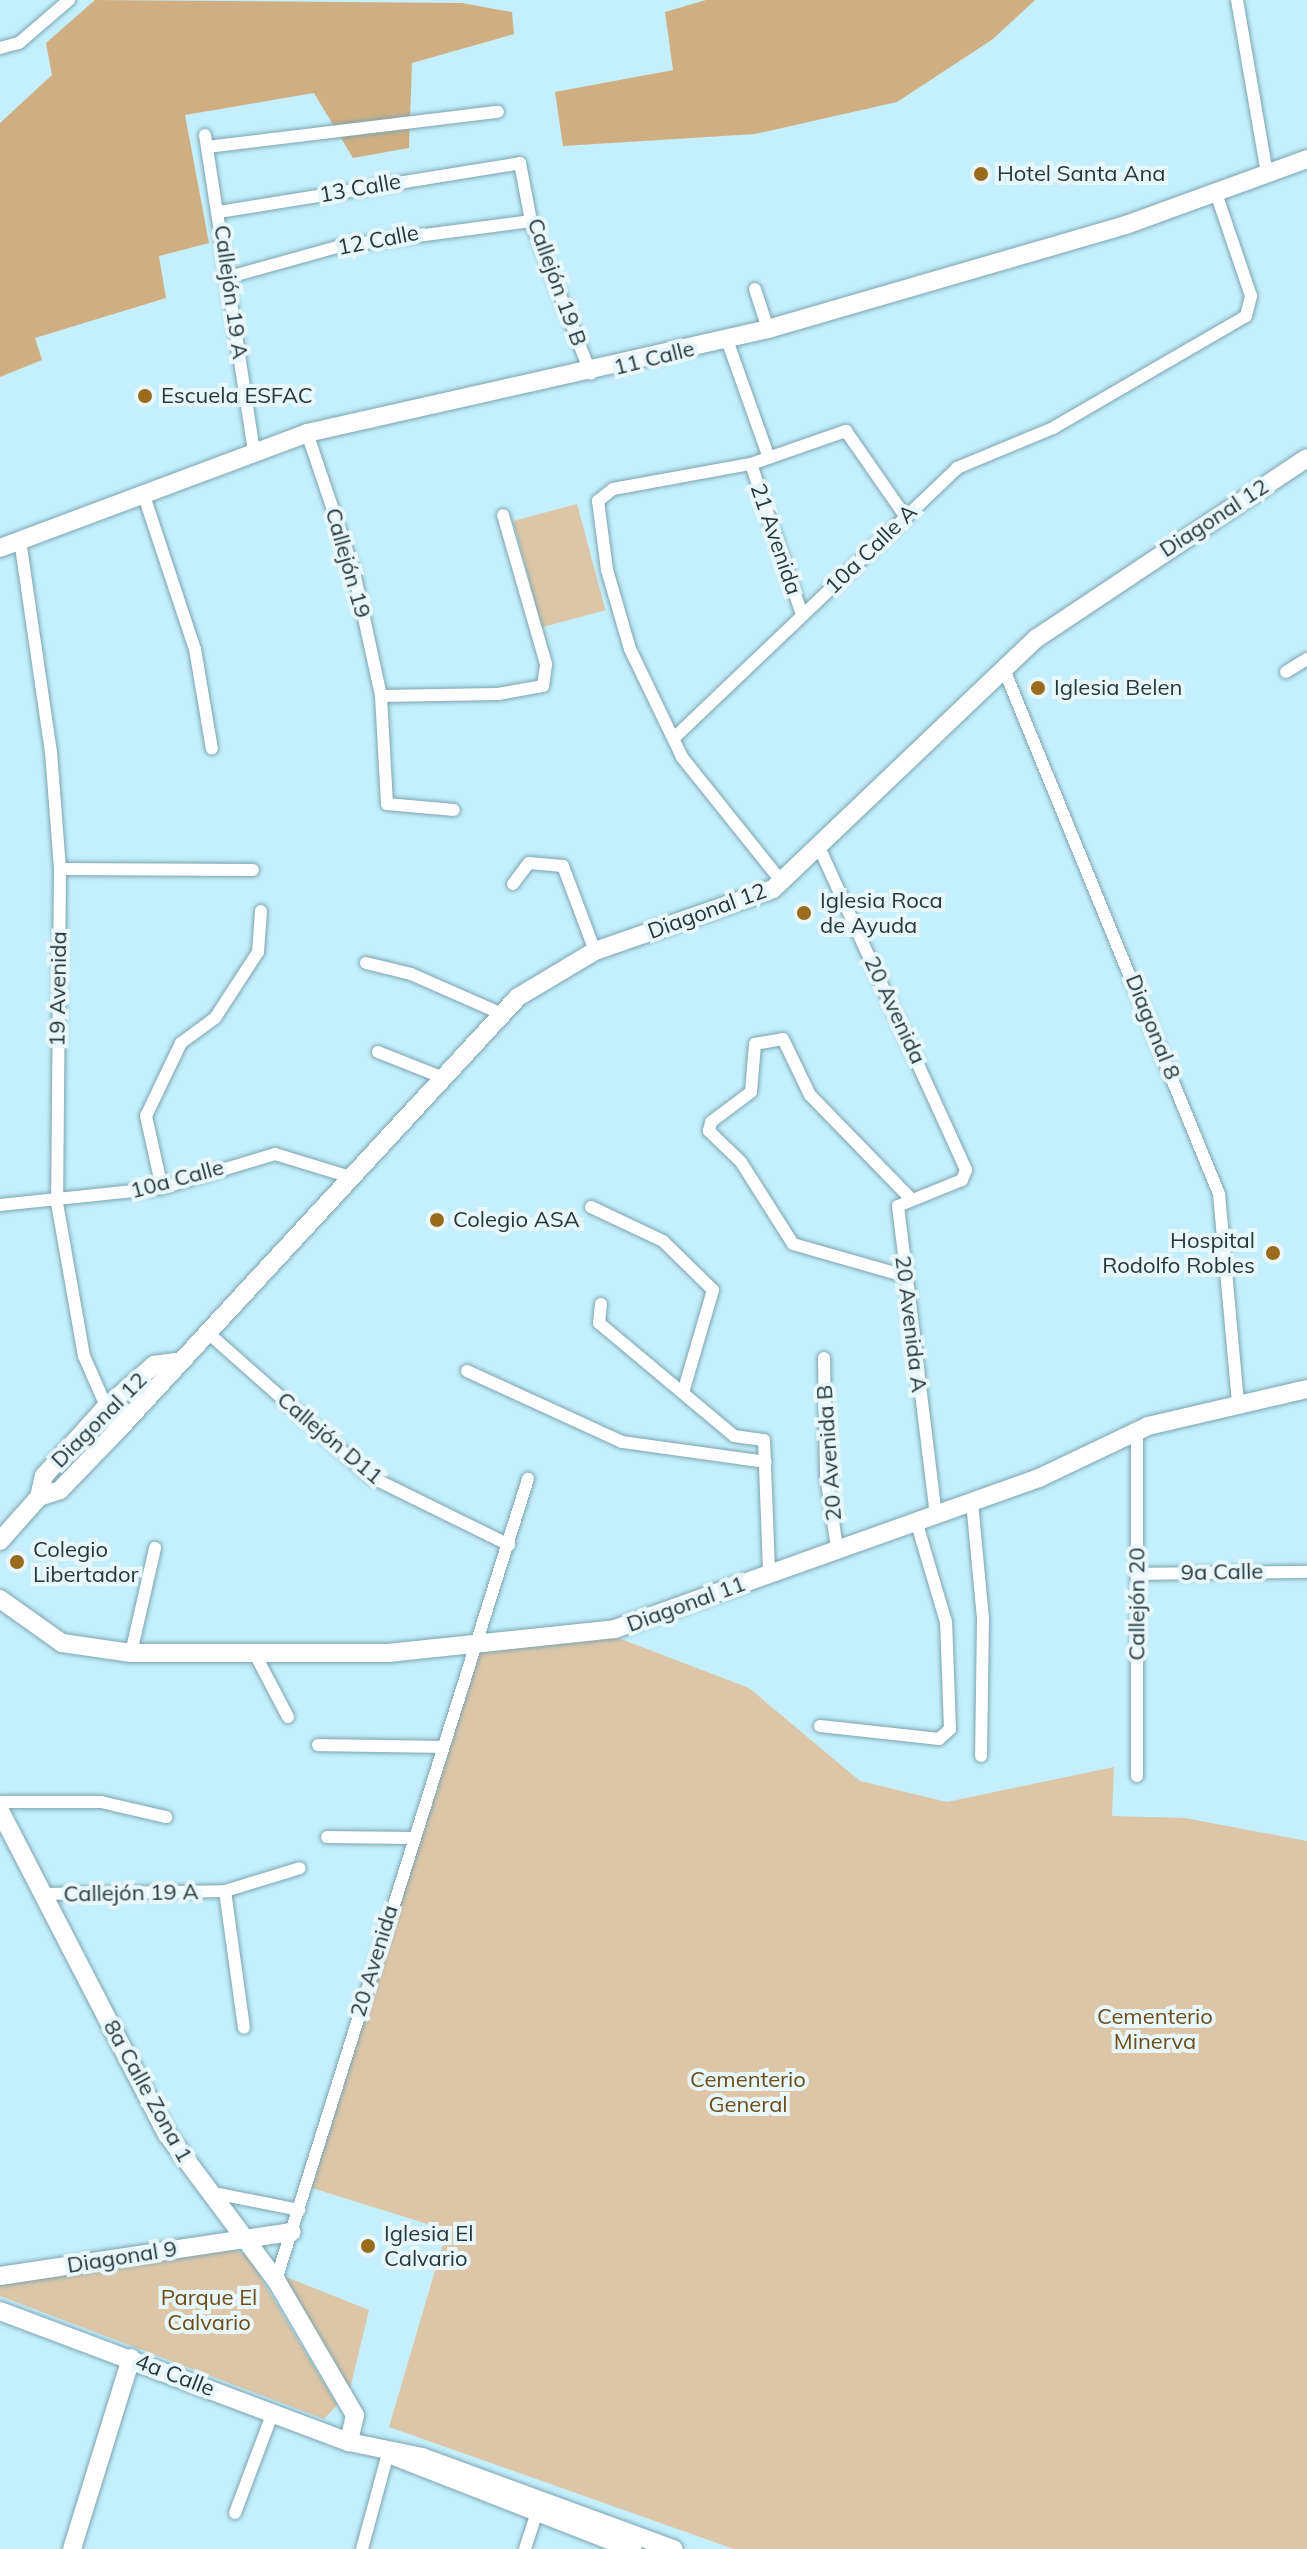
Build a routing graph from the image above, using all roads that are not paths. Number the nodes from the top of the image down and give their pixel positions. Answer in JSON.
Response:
{"nodes":[{"id":1,"x":69,"y":0,"type":"edge"},
{"id":2,"x":1237,"y":0,"type":"edge"},
{"id":3,"x":0,"y":48,"type":"edge"},
{"id":4,"x":498,"y":112,"type":"dead end"},
{"id":5,"x":1307,"y":159,"type":"edge"},
{"id":6,"x":500,"y":163,"type":"joint"},
{"id":7,"x":1267,"y":174,"type":"junction"},
{"id":8,"x":1216,"y":193,"type":"junction"},
{"id":9,"x":219,"y":212,"type":"junction"},
{"id":10,"x":531,"y":221,"type":"junction"},
{"id":11,"x":229,"y":277,"type":"junction"},
{"id":12,"x":755,"y":289,"type":"dead end"},
{"id":13,"x":768,"y":329,"type":"junction"},
{"id":14,"x":727,"y":340,"type":"junction"},
{"id":15,"x":591,"y":374,"type":"junction"},
{"id":16,"x":307,"y":433,"type":"junction"},
{"id":17,"x":254,"y":450,"type":"junction"},
{"id":18,"x":769,"y":458,"type":"junction"},
{"id":19,"x":1307,"y":458,"type":"edge"},
{"id":20,"x":751,"y":464,"type":"junction"},
{"id":21,"x":143,"y":493,"type":"junction"},
{"id":22,"x":503,"y":515,"type":"dead end"},
{"id":23,"x":905,"y":516,"type":"junction"},
{"id":24,"x":20,"y":540,"type":"junction"},
{"id":25,"x":0,"y":548,"type":"edge"},
{"id":26,"x":802,"y":615,"type":"junction"},
{"id":27,"x":1307,"y":659,"type":"edge"},
{"id":28,"x":1003,"y":667,"type":"junction"},
{"id":29,"x":1286,"y":672,"type":"dead end"},
{"id":30,"x":381,"y":696,"type":"junction"},
{"id":31,"x":675,"y":737,"type":"junction"},
{"id":32,"x":212,"y":749,"type":"dead end"},
{"id":33,"x":454,"y":810,"type":"dead end"},
{"id":34,"x":818,"y":845,"type":"junction"},
{"id":35,"x":60,"y":869,"type":"junction"},
{"id":36,"x":253,"y":870,"type":"dead end"},
{"id":37,"x":782,"y":882,"type":"junction"},
{"id":38,"x":513,"y":884,"type":"dead end"},
{"id":39,"x":261,"y":911,"type":"dead end"},
{"id":40,"x":595,"y":951,"type":"junction"},
{"id":41,"x":366,"y":963,"type":"dead end"},
{"id":42,"x":500,"y":1013,"type":"junction"},
{"id":43,"x":378,"y":1052,"type":"dead end"},
{"id":44,"x":441,"y":1077,"type":"junction"},
{"id":45,"x":350,"y":1177,"type":"junction"},
{"id":46,"x":162,"y":1188,"type":"junction"},
{"id":47,"x":911,"y":1199,"type":"junction"},
{"id":48,"x":57,"y":1203,"type":"junction"},
{"id":49,"x":0,"y":1205,"type":"edge"},
{"id":50,"x":591,"y":1207,"type":"dead end"},
{"id":51,"x":905,"y":1276,"type":"junction"},
{"id":52,"x":601,"y":1304,"type":"dead end"},
{"id":53,"x":207,"y":1332,"type":"junction"},
{"id":54,"x":824,"y":1358,"type":"dead end"},
{"id":55,"x":176,"y":1362,"type":"junction"},
{"id":56,"x":467,"y":1371,"type":"dead end"},
{"id":57,"x":684,"y":1389,"type":"junction"},
{"id":58,"x":1307,"y":1389,"type":"edge"},
{"id":59,"x":1238,"y":1404,"type":"junction"},
{"id":60,"x":104,"y":1409,"type":"junction"},
{"id":61,"x":117,"y":1431,"type":"junction"},
{"id":62,"x":1137,"y":1431,"type":"junction"},
{"id":63,"x":766,"y":1462,"type":"junction"},
{"id":64,"x":528,"y":1479,"type":"dead end"},
{"id":65,"x":39,"y":1497,"type":"junction"},
{"id":66,"x":972,"y":1502,"type":"junction"},
{"id":67,"x":936,"y":1514,"type":"junction"},
{"id":68,"x":916,"y":1521,"type":"junction"},
{"id":69,"x":0,"y":1541,"type":"edge"},
{"id":70,"x":509,"y":1545,"type":"junction"},
{"id":71,"x":155,"y":1548,"type":"dead end"},
{"id":72,"x":837,"y":1548,"type":"junction"},
{"id":73,"x":1307,"y":1572,"type":"edge"},
{"id":74,"x":769,"y":1573,"type":"junction"},
{"id":75,"x":1137,"y":1574,"type":"junction"},
{"id":76,"x":0,"y":1599,"type":"edge"},
{"id":77,"x":479,"y":1645,"type":"junction"},
{"id":78,"x":131,"y":1653,"type":"junction"},
{"id":79,"x":256,"y":1656,"type":"junction"},
{"id":80,"x":288,"y":1717,"type":"dead end"},
{"id":81,"x":820,"y":1726,"type":"dead end"},
{"id":82,"x":318,"y":1745,"type":"dead end"},
{"id":83,"x":442,"y":1747,"type":"junction"},
{"id":84,"x":981,"y":1756,"type":"dead end"},
{"id":85,"x":1137,"y":1776,"type":"dead end"},
{"id":86,"x":0,"y":1802,"type":"edge"},
{"id":87,"x":0,"y":1811,"type":"edge"},
{"id":88,"x":166,"y":1817,"type":"dead end"},
{"id":89,"x":327,"y":1837,"type":"dead end"},
{"id":90,"x":413,"y":1838,"type":"junction"},
{"id":91,"x":300,"y":1868,"type":"dead end"},
{"id":92,"x":225,"y":1891,"type":"junction"},
{"id":93,"x":42,"y":1894,"type":"junction"},
{"id":94,"x":244,"y":2028,"type":"dead end"},
{"id":95,"x":209,"y":2192,"type":"junction"},
{"id":96,"x":299,"y":2210,"type":"junction"},
{"id":97,"x":292,"y":2232,"type":"junction"},
{"id":98,"x":244,"y":2238,"type":"junction"},
{"id":99,"x":0,"y":2276,"type":"edge"},
{"id":100,"x":276,"y":2280,"type":"junction"},
{"id":101,"x":0,"y":2311,"type":"edge"},
{"id":102,"x":131,"y":2358,"type":"junction"},
{"id":103,"x":273,"y":2412,"type":"junction"},
{"id":104,"x":349,"y":2442,"type":"junction"},
{"id":105,"x":388,"y":2453,"type":"junction"},
{"id":106,"x":539,"y":2509,"type":"junction"},
{"id":107,"x":235,"y":2513,"type":"dead end"},
{"id":108,"x":72,"y":2549,"type":"edge"},
{"id":109,"x":362,"y":2549,"type":"edge"},
{"id":110,"x":525,"y":2549,"type":"edge"},
{"id":111,"x":633,"y":2549,"type":"edge"},
{"id":112,"x":674,"y":2549,"type":"edge"}],
"edges":[{"from":1,"to":3,"type":"street"},
{"from":2,"to":7,"type":"street"},
{"from":4,"to":9,"type":"street","name":"Callejón 19 A"},
{"from":5,"to":7,"type":"street","name":"11 Calle"},
{"from":6,"to":9,"type":"street","name":"13 Calle"},
{"from":6,"to":10,"type":"street","name":"Callejón 19 B"},
{"from":7,"to":8,"type":"street","name":"11 Calle"},
{"from":8,"to":13,"type":"street","name":"11 Calle"},
{"from":8,"to":23,"type":"street","name":"10a Calle A"},
{"from":9,"to":11,"type":"street","name":"Callejón 19 A"},
{"from":10,"to":11,"type":"street","name":"12 Calle"},
{"from":10,"to":15,"type":"street","name":"Callejón 19 B"},
{"from":11,"to":17,"type":"street","name":"Callejón 19 A"},
{"from":12,"to":13,"type":"street"},
{"from":13,"to":14,"type":"street","name":"11 Calle"},
{"from":14,"to":15,"type":"street","name":"11 Calle"},
{"from":14,"to":18,"type":"street","name":"21 Avenida"},
{"from":15,"to":16,"type":"street","name":"11 Calle"},
{"from":16,"to":17,"type":"street","name":"11 Calle"},
{"from":16,"to":30,"type":"street","name":"Callejón 19"},
{"from":17,"to":21,"type":"street","name":"11 Calle"},
{"from":18,"to":20,"type":"street"},
{"from":18,"to":23,"type":"street"},
{"from":19,"to":28,"type":"street","name":"Diagonal 12"},
{"from":20,"to":26,"type":"street","name":"21 Avenida"},
{"from":20,"to":31,"type":"street"},
{"from":21,"to":24,"type":"street","name":"11 Calle"},
{"from":21,"to":32,"type":"street"},
{"from":22,"to":30,"type":"street"},
{"from":23,"to":26,"type":"street","name":"10a Calle A"},
{"from":24,"to":25,"type":"street","name":"11 Calle"},
{"from":24,"to":35,"type":"street","name":"19 Avenida"},
{"from":26,"to":31,"type":"street","name":"10a Calle A"},
{"from":27,"to":29,"type":"street"},
{"from":28,"to":34,"type":"street","name":"Diagonal 12"},
{"from":28,"to":59,"type":"street","name":"Diagonal 8"},
{"from":30,"to":33,"type":"street","name":"Callejón 19"},
{"from":31,"to":37,"type":"street"},
{"from":34,"to":37,"type":"street","name":"Diagonal 12"},
{"from":34,"to":47,"type":"street","name":"20 Avenida"},
{"from":35,"to":36,"type":"street"},
{"from":35,"to":48,"type":"street","name":"19 Avenida"},
{"from":37,"to":40,"type":"street","name":"Diagonal 12"},
{"from":38,"to":40,"type":"street"},
{"from":39,"to":46,"type":"street"},
{"from":40,"to":42,"type":"street","name":"Diagonal 12"},
{"from":41,"to":42,"type":"street"},
{"from":42,"to":44,"type":"street","name":"Diagonal 12"},
{"from":43,"to":44,"type":"street"},
{"from":44,"to":45,"type":"street","name":"Diagonal 12"},
{"from":45,"to":46,"type":"street","name":"10a Calle"},
{"from":45,"to":53,"type":"street","name":"Diagonal 12"},
{"from":46,"to":48,"type":"street","name":"10a Calle"},
{"from":47,"to":51,"type":"street","name":"20 Avenida A"},
{"from":47,"to":51,"type":"street"},
{"from":48,"to":49,"type":"street","name":"10a Calle"},
{"from":48,"to":60,"type":"street","name":"19 Avenida"},
{"from":50,"to":57,"type":"street"},
{"from":51,"to":67,"type":"street","name":"20 Avenida A"},
{"from":52,"to":57,"type":"street"},
{"from":53,"to":55,"type":"street","name":"Diagonal 12"},
{"from":53,"to":70,"type":"street","name":"Callejón D11"},
{"from":54,"to":72,"type":"street","name":"20 Avenida B"},
{"from":55,"to":60,"type":"street","name":"Diagonal 12"},
{"from":55,"to":61,"type":"street","name":"Diagonal 12"},
{"from":56,"to":63,"type":"street"},
{"from":57,"to":63,"type":"street"},
{"from":58,"to":59,"type":"street","name":"Diagonal 11"},
{"from":59,"to":62,"type":"street","name":"Diagonal 11"},
{"from":60,"to":61,"type":"street","name":"19 Avenida"},
{"from":60,"to":65,"type":"street","name":"Diagonal 12"},
{"from":61,"to":65,"type":"street","name":"Diagonal 12"},
{"from":62,"to":66,"type":"street","name":"Diagonal 11"},
{"from":62,"to":75,"type":"street","name":"Callejón 20"},
{"from":63,"to":74,"type":"street"},
{"from":64,"to":70,"type":"street","name":"20 Avenida"},
{"from":65,"to":69,"type":"street","name":"Diagonal 12"},
{"from":66,"to":67,"type":"street","name":"Diagonal 11"},
{"from":66,"to":84,"type":"street"},
{"from":67,"to":68,"type":"street","name":"Diagonal 11"},
{"from":68,"to":72,"type":"street","name":"Diagonal 11"},
{"from":68,"to":81,"type":"street"},
{"from":70,"to":77,"type":"street","name":"20 Avenida"},
{"from":71,"to":78,"type":"street"},
{"from":72,"to":74,"type":"street","name":"Diagonal 11"},
{"from":73,"to":75,"type":"street","name":"9a Calle"},
{"from":74,"to":77,"type":"street","name":"Diagonal 11"},
{"from":75,"to":85,"type":"street","name":"Callejón 20"},
{"from":76,"to":78,"type":"street","name":"Diagonal 11"},
{"from":77,"to":79,"type":"street","name":"Diagonal 11"},
{"from":77,"to":83,"type":"street","name":"20 Avenida"},
{"from":78,"to":79,"type":"street","name":"Diagonal 11"},
{"from":79,"to":80,"type":"street"},
{"from":82,"to":83,"type":"street"},
{"from":83,"to":90,"type":"street","name":"20 Avenida"},
{"from":86,"to":88,"type":"street"},
{"from":87,"to":93,"type":"street","name":"8a Calle Zona 1"},
{"from":89,"to":90,"type":"street"},
{"from":90,"to":96,"type":"street","name":"20 Avenida"},
{"from":91,"to":92,"type":"street"},
{"from":92,"to":93,"type":"street","name":"Callejón 19 A"},
{"from":92,"to":94,"type":"street","name":"Callejón 19 A"},
{"from":93,"to":95,"type":"street","name":"8a Calle Zona 1"},
{"from":95,"to":96,"type":"street"},
{"from":95,"to":98,"type":"street","name":"8a Calle Zona 1"},
{"from":96,"to":97,"type":"street","name":"20 Avenida"},
{"from":97,"to":98,"type":"street","name":"Diagonal 9"},
{"from":97,"to":100,"type":"street","name":"20 Avenida"},
{"from":98,"to":99,"type":"street","name":"Diagonal 9"},
{"from":98,"to":100,"type":"street","name":"8a Calle Zona 1"},
{"from":100,"to":104,"type":"street","name":"8a Calle Zona 1"},
{"from":101,"to":102,"type":"street","name":"4a Calle"},
{"from":102,"to":103,"type":"street","name":"4a Calle"},
{"from":102,"to":108,"type":"street"},
{"from":103,"to":104,"type":"street","name":"4a Calle"},
{"from":103,"to":107,"type":"street"},
{"from":104,"to":105,"type":"street","name":"4a Calle"},
{"from":105,"to":106,"type":"street","name":"4a Calle"},
{"from":105,"to":109,"type":"street"},
{"from":106,"to":110,"type":"street"},
{"from":106,"to":111,"type":"street"},
{"from":106,"to":112,"type":"street"}]}
